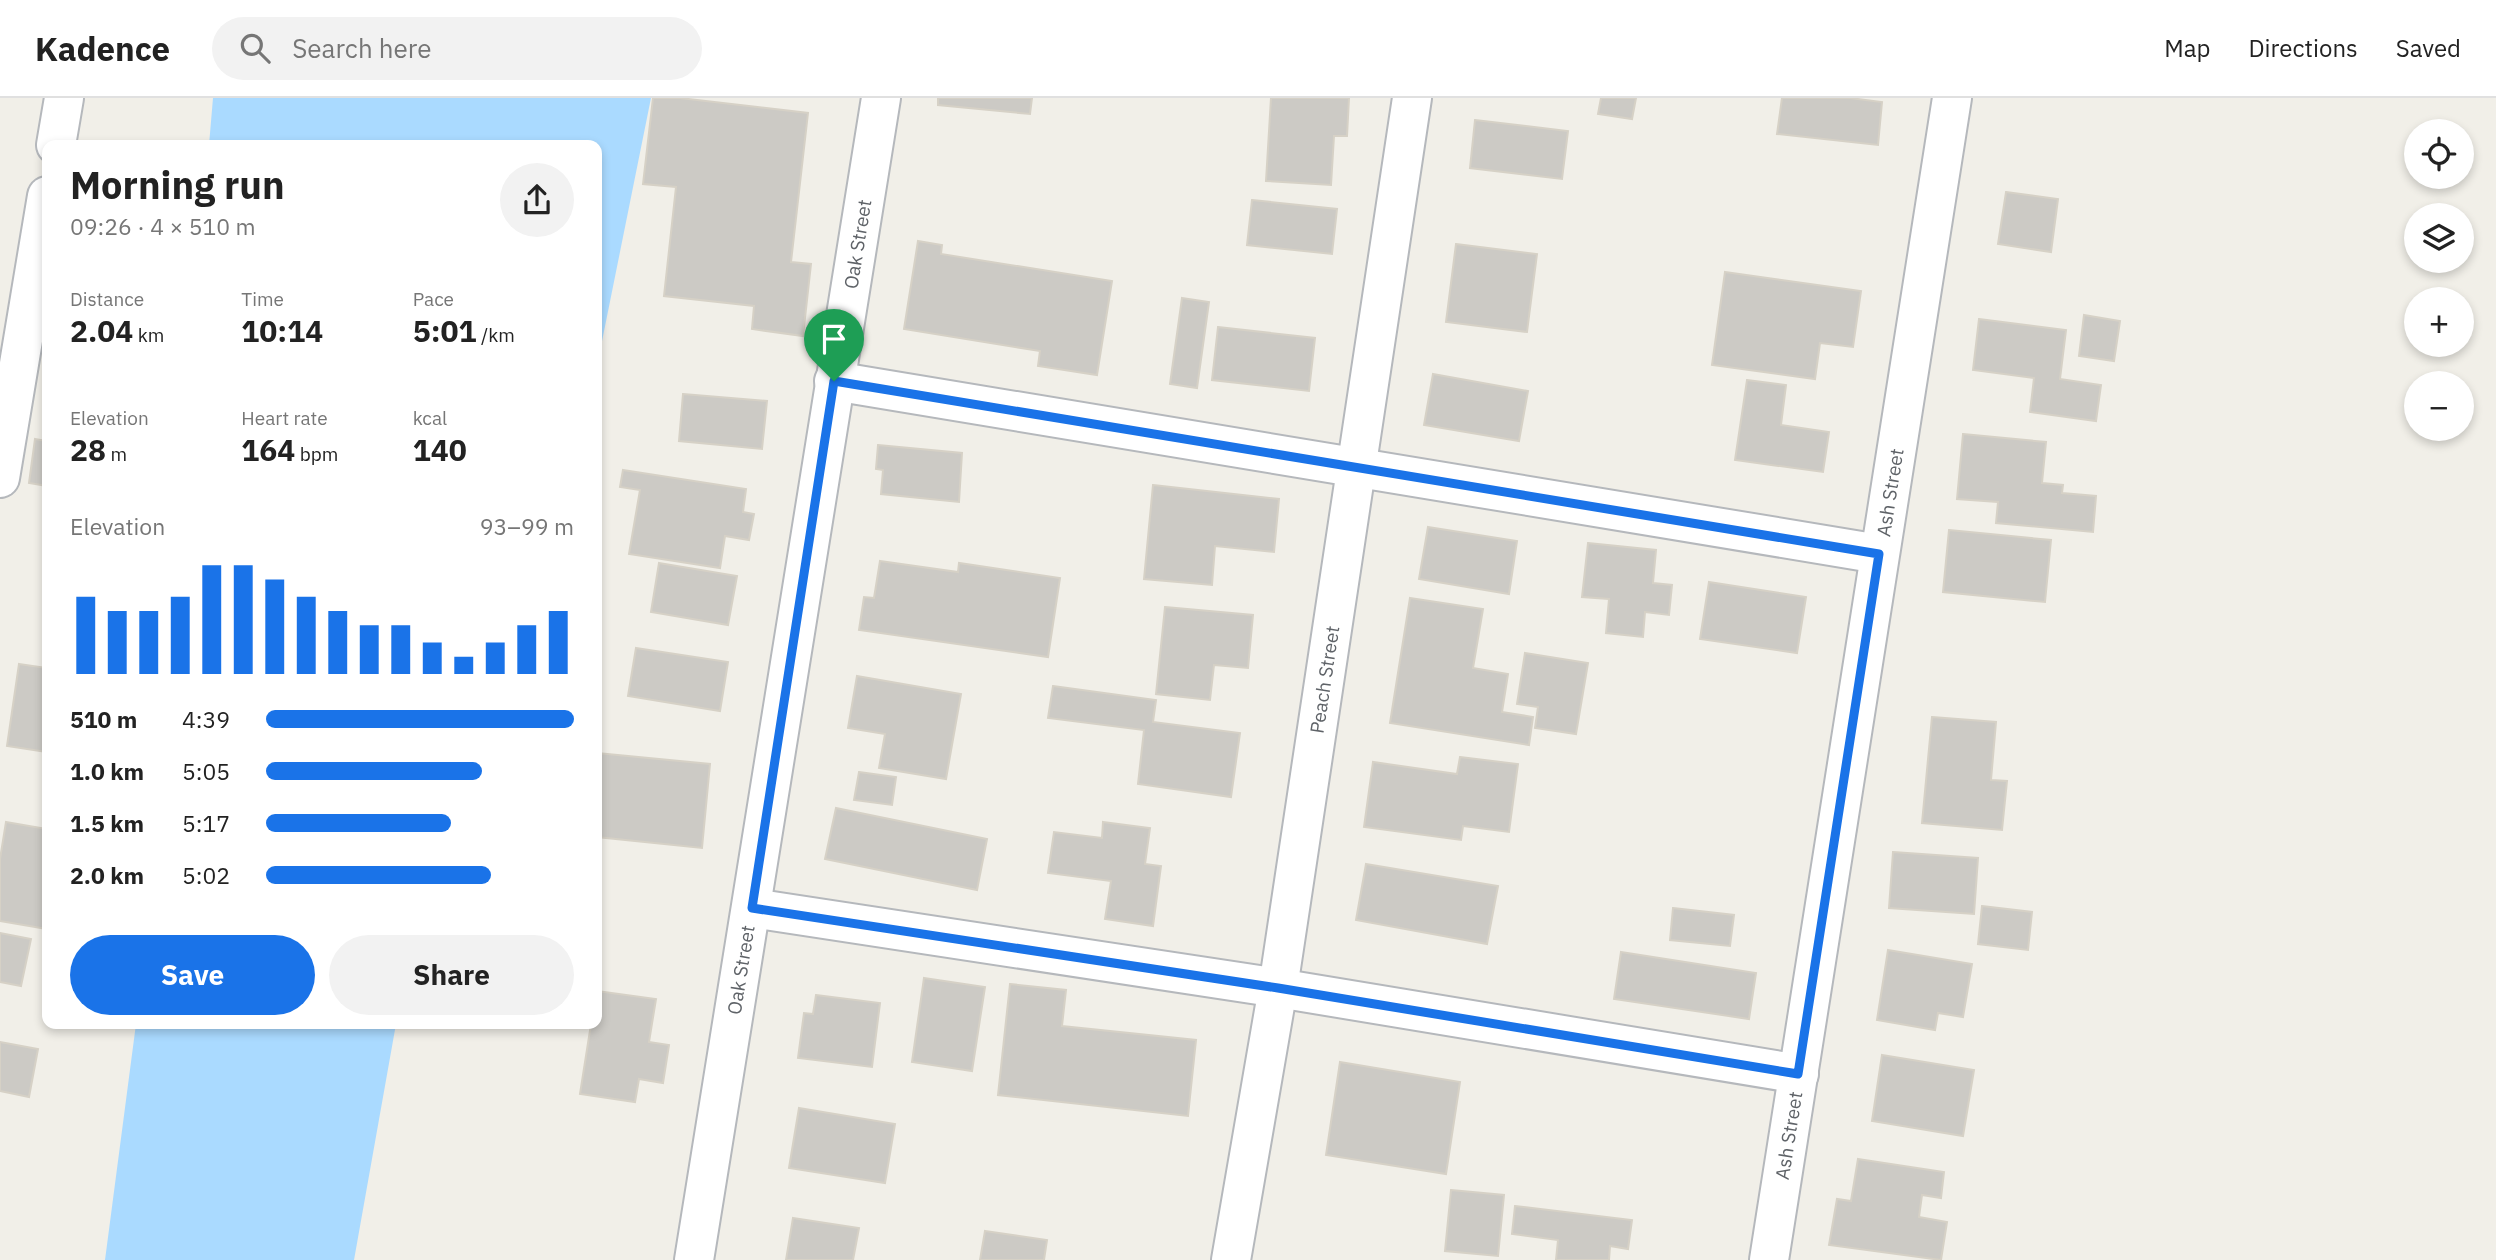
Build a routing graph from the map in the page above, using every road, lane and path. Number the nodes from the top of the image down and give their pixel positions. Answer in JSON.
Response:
{"nodes":[{"id":1,"x":64,"y":98,"type":"edge"},
{"id":2,"x":881,"y":98,"type":"edge"},
{"id":3,"x":1412,"y":98,"type":"edge"},
{"id":4,"x":1952,"y":98,"type":"edge"},
{"id":5,"x":57,"y":140,"type":"edge"},
{"id":6,"x":42,"y":225,"type":"edge"},
{"id":7,"x":834,"y":381,"type":"junction"},
{"id":8,"x":1356,"y":467,"type":"junction"},
{"id":9,"x":0,"y":478,"type":"edge"},
{"id":10,"x":1879,"y":554,"type":"junction"},
{"id":11,"x":752,"y":908,"type":"junction"},
{"id":12,"x":1278,"y":988,"type":"junction"},
{"id":13,"x":1798,"y":1074,"type":"junction"},
{"id":14,"x":694,"y":1260,"type":"edge"},
{"id":15,"x":1231,"y":1260,"type":"edge"},
{"id":16,"x":1769,"y":1260,"type":"edge"}],
"edges":[{"from":1,"to":5,"type":"street"},
{"from":2,"to":7,"type":"street","name":"Oak Street"},
{"from":3,"to":8,"type":"street","name":"Peach Street"},
{"from":4,"to":10,"type":"street","name":"Ash Street"},
{"from":6,"to":9,"type":"street"},
{"from":7,"to":8,"type":"street"},
{"from":7,"to":11,"type":"street","name":"Oak Street"},
{"from":8,"to":10,"type":"street"},
{"from":8,"to":12,"type":"street","name":"Peach Street"},
{"from":10,"to":13,"type":"street","name":"Ash Street"},
{"from":11,"to":12,"type":"street"},
{"from":11,"to":14,"type":"street","name":"Oak Street"},
{"from":12,"to":13,"type":"street"},
{"from":12,"to":15,"type":"street","name":"Peach Street"},
{"from":13,"to":16,"type":"street","name":"Ash Street"}]}
